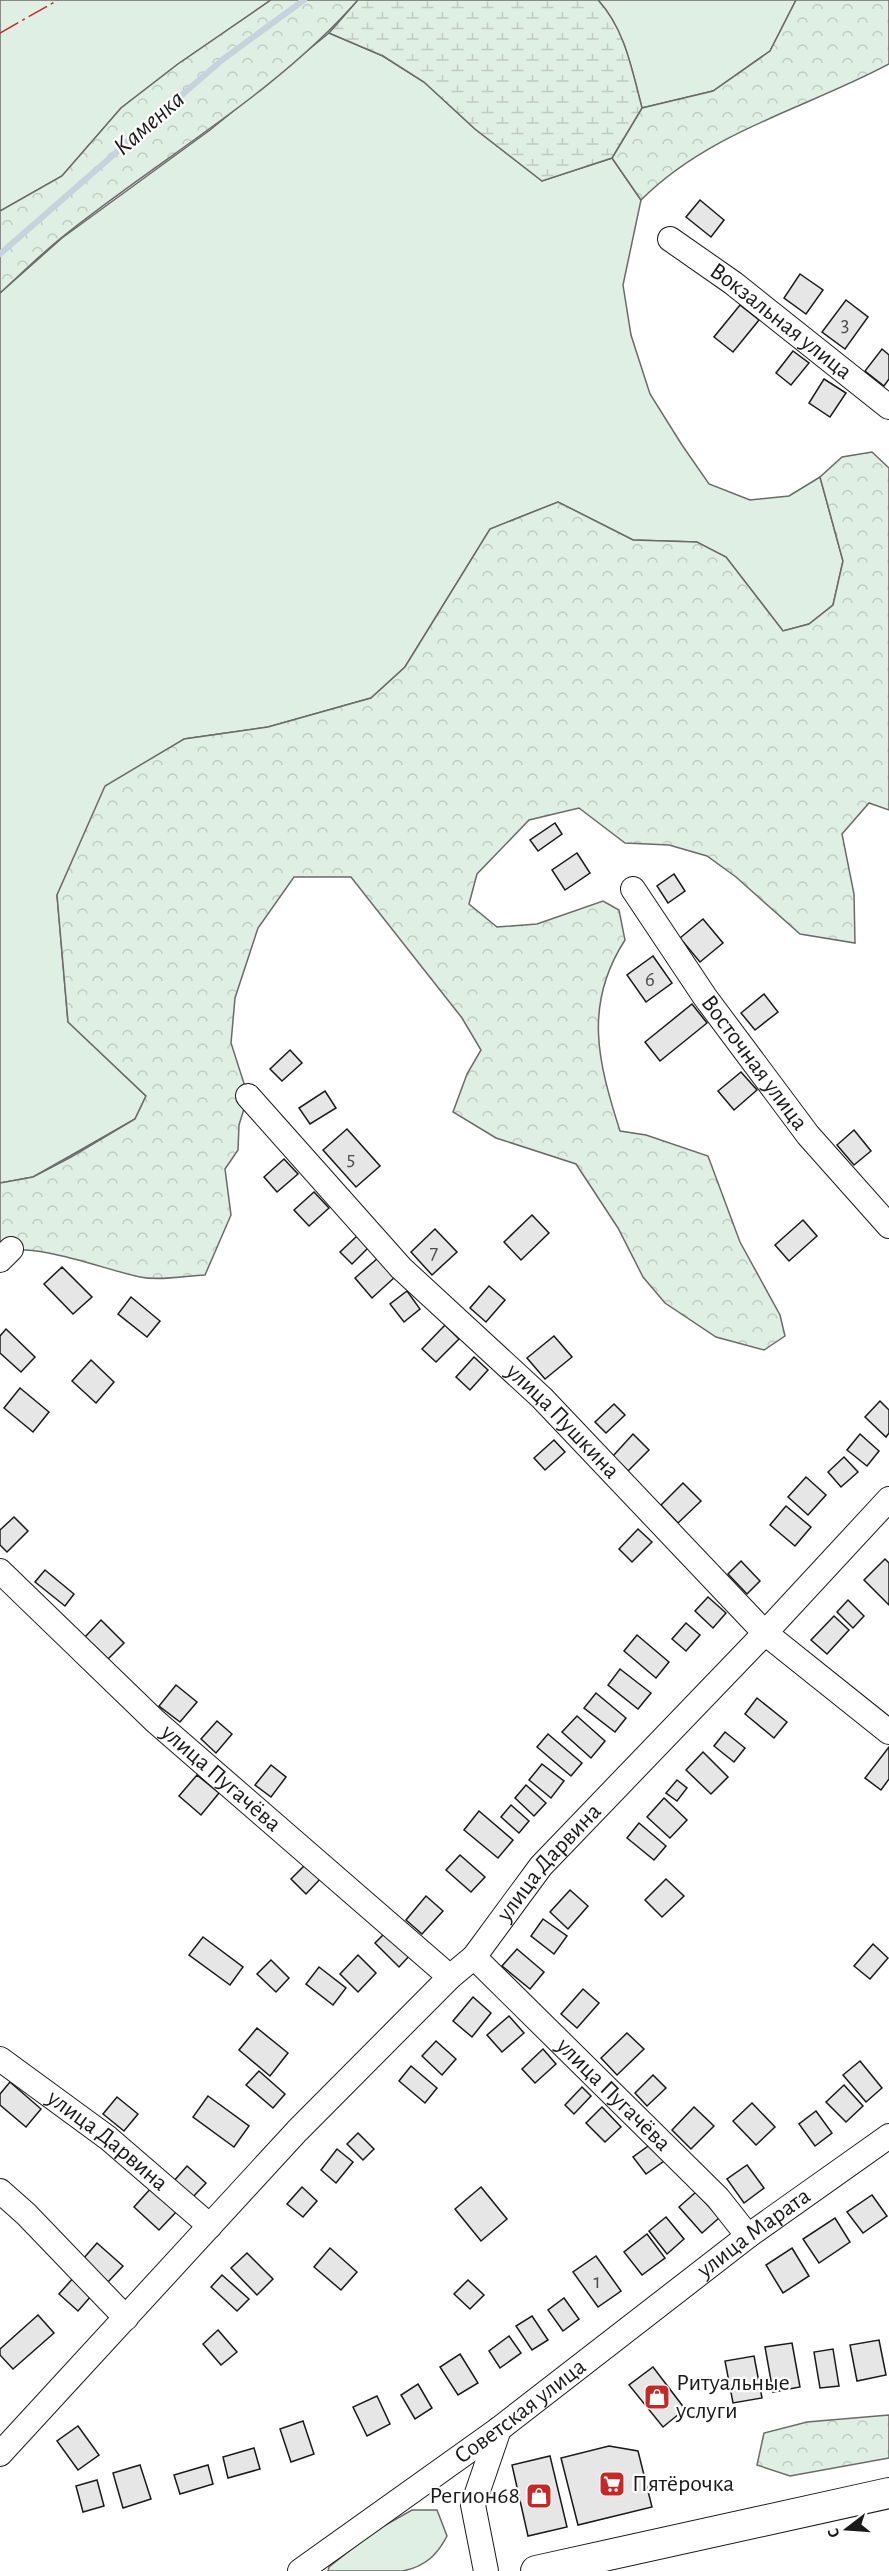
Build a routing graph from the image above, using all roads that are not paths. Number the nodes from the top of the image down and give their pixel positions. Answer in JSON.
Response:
{"nodes":[{"id":1,"x":670,"y":239,"type":"dead end"},
{"id":2,"x":889,"y":407,"type":"edge"},
{"id":3,"x":633,"y":890,"type":"dead end"},
{"id":4,"x":248,"y":1096,"type":"dead end"},
{"id":5,"x":889,"y":1226,"type":"edge"},
{"id":6,"x":889,"y":1498,"type":"edge"},
{"id":7,"x":0,"y":1571,"type":"edge"},
{"id":8,"x":765,"y":1633,"type":"junction"},
{"id":9,"x":889,"y":1732,"type":"edge"},
{"id":10,"x":474,"y":1957,"type":"junction"},
{"id":11,"x":450,"y":1977,"type":"junction"},
{"id":12,"x":0,"y":2059,"type":"edge"},
{"id":13,"x":889,"y":2136,"type":"edge"},
{"id":14,"x":0,"y":2191,"type":"edge"},
{"id":15,"x":210,"y":2226,"type":"junction"},
{"id":16,"x":748,"y":2236,"type":"junction"},
{"id":17,"x":126,"y":2318,"type":"junction"},
{"id":18,"x":622,"y":2334,"type":"joint"},
{"id":19,"x":500,"y":2429,"type":"junction"},
{"id":20,"x":2,"y":2452,"type":"edge"},
{"id":21,"x":889,"y":2493,"type":"edge"},
{"id":22,"x":300,"y":2571,"type":"edge"},
{"id":23,"x":486,"y":2571,"type":"edge"},
{"id":24,"x":536,"y":2571,"type":"edge"}],
"edges":[{"from":1,"to":2,"type":"street","name":"Вокзальная улица"},
{"from":3,"to":5,"type":"street","name":"Восточная улица"},
{"from":4,"to":8,"type":"street","name":"улица Пушкина"},
{"from":6,"to":8,"type":"street","name":"улица Дарвина"},
{"from":7,"to":11,"type":"street","name":"улица Пугачёва"},
{"from":8,"to":9,"type":"street","name":"улица Пушкина"},
{"from":8,"to":10,"type":"street","name":"улица Дарвина"},
{"from":10,"to":11,"type":"street","name":"улица Дарвина"},
{"from":10,"to":16,"type":"street","name":"улица Пугачёва"},
{"from":11,"to":15,"type":"street","name":"улица Дарвина"},
{"from":12,"to":15,"type":"street","name":"улица Дарвина"},
{"from":13,"to":16,"type":"street","name":"улица Марата"},
{"from":14,"to":17,"type":"street"},
{"from":15,"to":17,"type":"street","name":"улица Дарвина"},
{"from":16,"to":18,"type":"street","name":"улица Марата"},
{"from":17,"to":20,"type":"street","name":"улица Дарвина"},
{"from":18,"to":19,"type":"street","name":"Советская улица"},
{"from":19,"to":22,"type":"street","name":"Советская улица"},
{"from":19,"to":23,"type":"street"},
{"from":21,"to":24,"type":"main road"}]}
